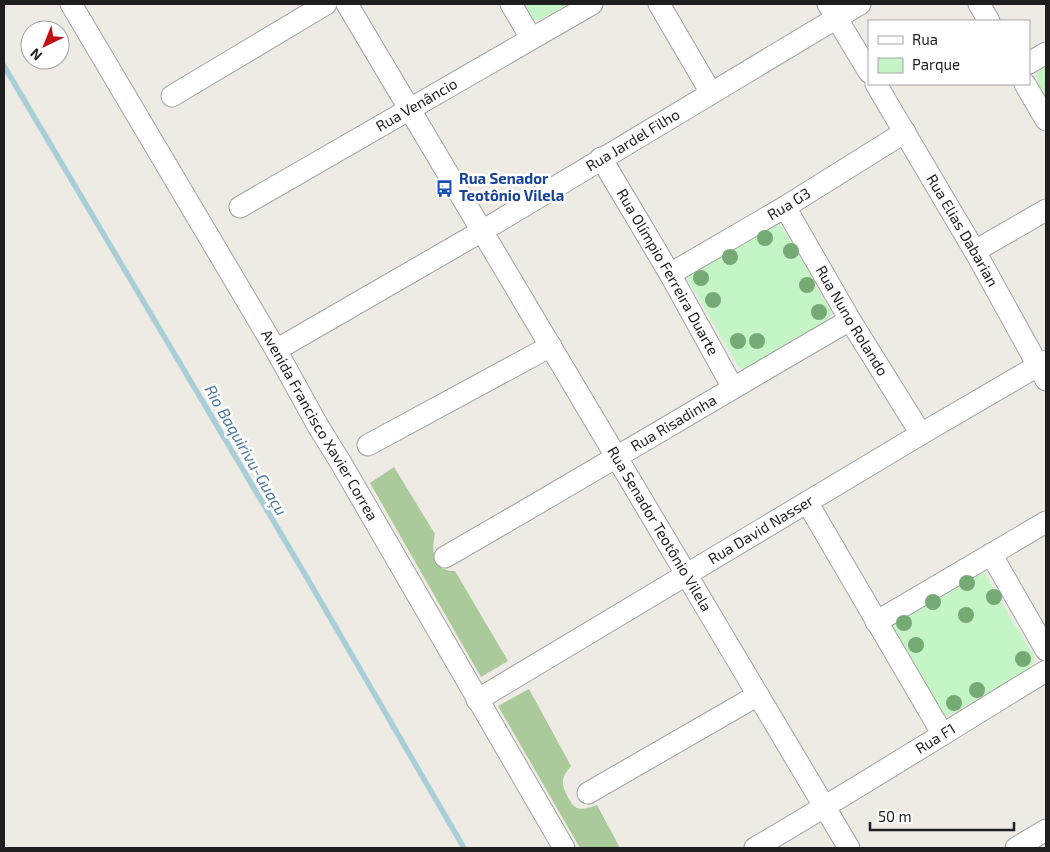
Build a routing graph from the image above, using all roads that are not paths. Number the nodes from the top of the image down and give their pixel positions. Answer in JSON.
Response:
{"nodes":[{"id":1,"x":71,"y":4,"type":"edge"},
{"id":2,"x":326,"y":4,"type":"edge"},
{"id":3,"x":347,"y":4,"type":"edge"},
{"id":4,"x":511,"y":4,"type":"edge"},
{"id":5,"x":592,"y":4,"type":"edge"},
{"id":6,"x":659,"y":4,"type":"edge"},
{"id":7,"x":860,"y":4,"type":"edge"},
{"id":8,"x":979,"y":4,"type":"edge"},
{"id":9,"x":832,"y":11,"type":"edge"},
{"id":10,"x":988,"y":20,"type":"edge"},
{"id":11,"x":531,"y":38,"type":"junction"},
{"id":12,"x":1046,"y":53,"type":"edge"},
{"id":13,"x":1030,"y":62,"type":"edge"},
{"id":14,"x":868,"y":70,"type":"edge"},
{"id":15,"x":877,"y":85,"type":"edge"},
{"id":16,"x":1026,"y":85,"type":"edge"},
{"id":17,"x":711,"y":94,"type":"junction"},
{"id":18,"x":172,"y":96,"type":"dead end"},
{"id":19,"x":410,"y":110,"type":"junction"},
{"id":20,"x":1046,"y":120,"type":"edge"},
{"id":21,"x":905,"y":132,"type":"junction"},
{"id":22,"x":601,"y":158,"type":"junction"},
{"id":23,"x":240,"y":207,"type":"dead end"},
{"id":24,"x":785,"y":207,"type":"junction"},
{"id":25,"x":1046,"y":210,"type":"edge"},
{"id":26,"x":482,"y":231,"type":"junction"},
{"id":27,"x":975,"y":252,"type":"junction"},
{"id":28,"x":670,"y":274,"type":"junction"},
{"id":29,"x":850,"y":320,"type":"junction"},
{"id":30,"x":551,"y":346,"type":"junction"},
{"id":31,"x":276,"y":350,"type":"junction"},
{"id":32,"x":1043,"y":369,"type":"edge"},
{"id":33,"x":733,"y":388,"type":"junction"},
{"id":34,"x":921,"y":434,"type":"junction"},
{"id":35,"x":368,"y":446,"type":"dead end"},
{"id":36,"x":617,"y":458,"type":"junction"},
{"id":37,"x":807,"y":502,"type":"junction"},
{"id":38,"x":1046,"y":522,"type":"edge"},
{"id":39,"x":990,"y":554,"type":"junction"},
{"id":40,"x":445,"y":557,"type":"dead end"},
{"id":41,"x":686,"y":574,"type":"junction"},
{"id":42,"x":876,"y":622,"type":"junction"},
{"id":43,"x":1046,"y":650,"type":"edge"},
{"id":44,"x":1046,"y":671,"type":"edge"},
{"id":45,"x":758,"y":695,"type":"junction"},
{"id":46,"x":478,"y":700,"type":"junction"},
{"id":47,"x":942,"y":733,"type":"junction"},
{"id":48,"x":588,"y":793,"type":"dead end"},
{"id":49,"x":825,"y":807,"type":"junction"},
{"id":50,"x":1046,"y":830,"type":"edge"},
{"id":51,"x":564,"y":848,"type":"edge"},
{"id":52,"x":755,"y":848,"type":"edge"},
{"id":53,"x":850,"y":848,"type":"edge"},
{"id":54,"x":1018,"y":848,"type":"edge"}],
"edges":[{"from":1,"to":31,"type":"street","name":"Avenida Francisco Xavier Correa"},
{"from":2,"to":18,"type":"street"},
{"from":3,"to":19,"type":"street","name":"Rua Senador Teotônio Vilela"},
{"from":4,"to":11,"type":"street"},
{"from":5,"to":11,"type":"street","name":"Rua Venâncio"},
{"from":6,"to":17,"type":"street"},
{"from":7,"to":9,"type":"street","name":"Rua Jardel Filho"},
{"from":8,"to":10,"type":"street"},
{"from":9,"to":14,"type":"street"},
{"from":9,"to":17,"type":"street","name":"Rua Jardel Filho"},
{"from":11,"to":19,"type":"street","name":"Rua Venâncio"},
{"from":12,"to":13,"type":"street"},
{"from":15,"to":21,"type":"street","name":"Rua Elias Dabarian"},
{"from":16,"to":20,"type":"street"},
{"from":17,"to":22,"type":"street","name":"Rua Jardel Filho"},
{"from":19,"to":23,"type":"street","name":"Rua Venâncio"},
{"from":19,"to":26,"type":"street","name":"Rua Senador Teotônio Vilela"},
{"from":21,"to":24,"type":"street","name":"Rua G3"},
{"from":21,"to":27,"type":"street","name":"Rua Elias Dabarian"},
{"from":22,"to":26,"type":"street","name":"Rua Jardel Filho"},
{"from":22,"to":28,"type":"street","name":"Rua Olímpio Ferreira Duarte"},
{"from":24,"to":28,"type":"street","name":"Rua G3"},
{"from":24,"to":29,"type":"street","name":"Rua Nuno Rolando"},
{"from":25,"to":27,"type":"street"},
{"from":26,"to":30,"type":"street","name":"Rua Senador Teotônio Vilela"},
{"from":26,"to":31,"type":"street","name":"Rua Jardel Filho"},
{"from":27,"to":32,"type":"street","name":"Rua Elias Dabarian"},
{"from":28,"to":33,"type":"street","name":"Rua Olímpio Ferreira Duarte"},
{"from":29,"to":33,"type":"street","name":"Rua Risadinha"},
{"from":29,"to":34,"type":"street","name":"Rua Nuno Rolando"},
{"from":30,"to":35,"type":"street"},
{"from":30,"to":36,"type":"street","name":"Rua Senador Teotônio Vilela"},
{"from":31,"to":46,"type":"street","name":"Avenida Francisco Xavier Correa"},
{"from":32,"to":34,"type":"street","name":"Rua David Nasser"},
{"from":33,"to":36,"type":"street","name":"Rua Risadinha"},
{"from":34,"to":37,"type":"street","name":"Rua David Nasser"},
{"from":36,"to":40,"type":"street","name":"Rua Risadinha"},
{"from":36,"to":41,"type":"street","name":"Rua Senador Teotônio Vilela"},
{"from":37,"to":41,"type":"street","name":"Rua David Nasser"},
{"from":37,"to":42,"type":"street"},
{"from":38,"to":39,"type":"street"},
{"from":39,"to":42,"type":"street"},
{"from":39,"to":43,"type":"street"},
{"from":41,"to":45,"type":"street","name":"Rua Senador Teotônio Vilela"},
{"from":41,"to":46,"type":"street","name":"Rua David Nasser"},
{"from":42,"to":47,"type":"street"},
{"from":44,"to":47,"type":"street","name":"Rua F1"},
{"from":45,"to":48,"type":"street"},
{"from":45,"to":49,"type":"street","name":"Rua Senador Teotônio Vilela"},
{"from":46,"to":51,"type":"street","name":"Avenida Francisco Xavier Correa"},
{"from":47,"to":49,"type":"street","name":"Rua F1"},
{"from":49,"to":52,"type":"street","name":"Rua F1"},
{"from":49,"to":53,"type":"street","name":"Rua Senador Teotônio Vilela"},
{"from":50,"to":54,"type":"street"}]}
